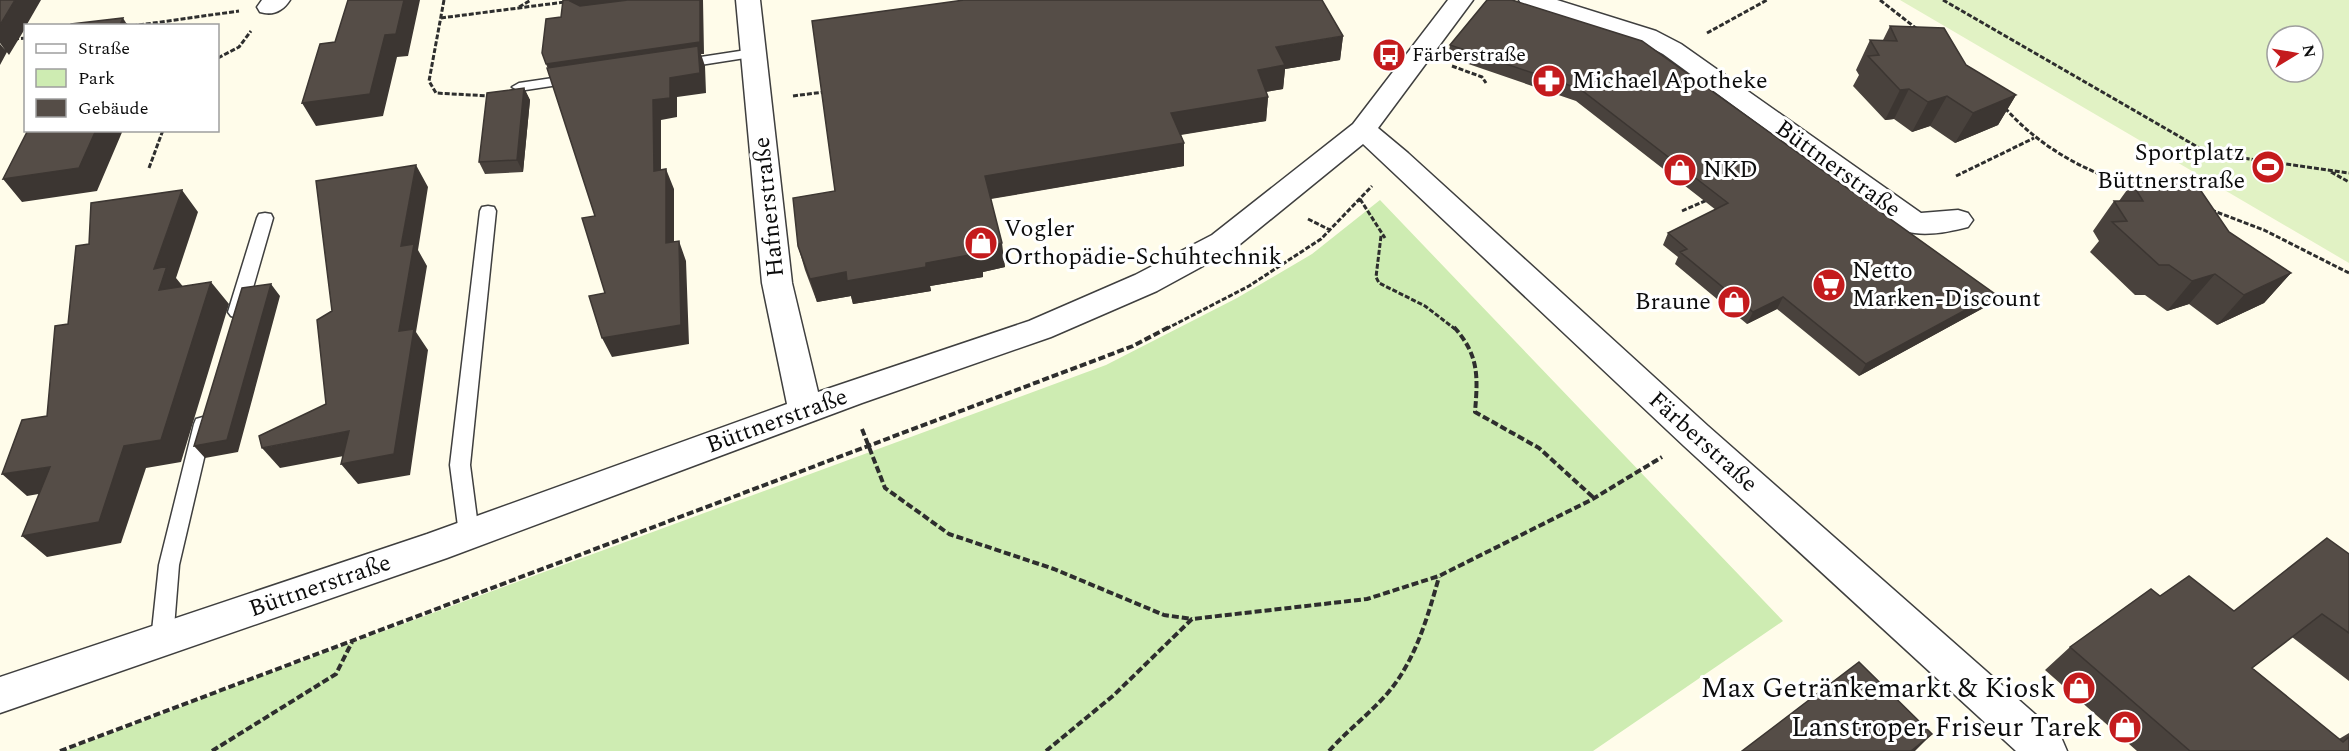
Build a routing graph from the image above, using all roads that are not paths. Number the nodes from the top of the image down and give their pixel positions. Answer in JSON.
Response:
{"nodes":[{"id":1,"x":748,"y":0,"type":"edge"},
{"id":2,"x":1461,"y":0,"type":"edge"},
{"id":3,"x":1531,"y":0,"type":"edge"},
{"id":4,"x":753,"y":53,"type":"junction"},
{"id":5,"x":671,"y":65,"type":"edge"},
{"id":6,"x":590,"y":77,"type":"edge"},
{"id":7,"x":519,"y":87,"type":"edge"},
{"id":8,"x":1363,"y":130,"type":"junction"},
{"id":9,"x":488,"y":210,"type":"dead end"},
{"id":10,"x":265,"y":218,"type":"dead end"},
{"id":11,"x":1958,"y":220,"type":"dead end"},
{"id":12,"x":231,"y":333,"type":"edge"},
{"id":13,"x":210,"y":402,"type":"edge"},
{"id":14,"x":805,"y":411,"type":"junction"},
{"id":15,"x":469,"y":534,"type":"junction"},
{"id":16,"x":162,"y":640,"type":"junction"},
{"id":17,"x":0,"y":695,"type":"edge"},
{"id":18,"x":2046,"y":751,"type":"edge"}],
"edges":[{"from":1,"to":4,"type":"street","name":"Hafnerstraße"},
{"from":2,"to":8,"type":"street","name":"Büttnerstraße"},
{"from":3,"to":11,"type":"street","name":"Büttnerstraße"},
{"from":4,"to":5,"type":"lane"},
{"from":4,"to":14,"type":"street","name":"Hafnerstraße"},
{"from":6,"to":7,"type":"lane"},
{"from":8,"to":14,"type":"street","name":"Büttnerstraße"},
{"from":8,"to":18,"type":"street","name":"Färberstraße"},
{"from":9,"to":15,"type":"lane"},
{"from":10,"to":12,"type":"lane"},
{"from":13,"to":16,"type":"lane"},
{"from":14,"to":15,"type":"street","name":"Büttnerstraße"},
{"from":15,"to":16,"type":"street","name":"Büttnerstraße"},
{"from":16,"to":17,"type":"street","name":"Büttnerstraße"}]}
